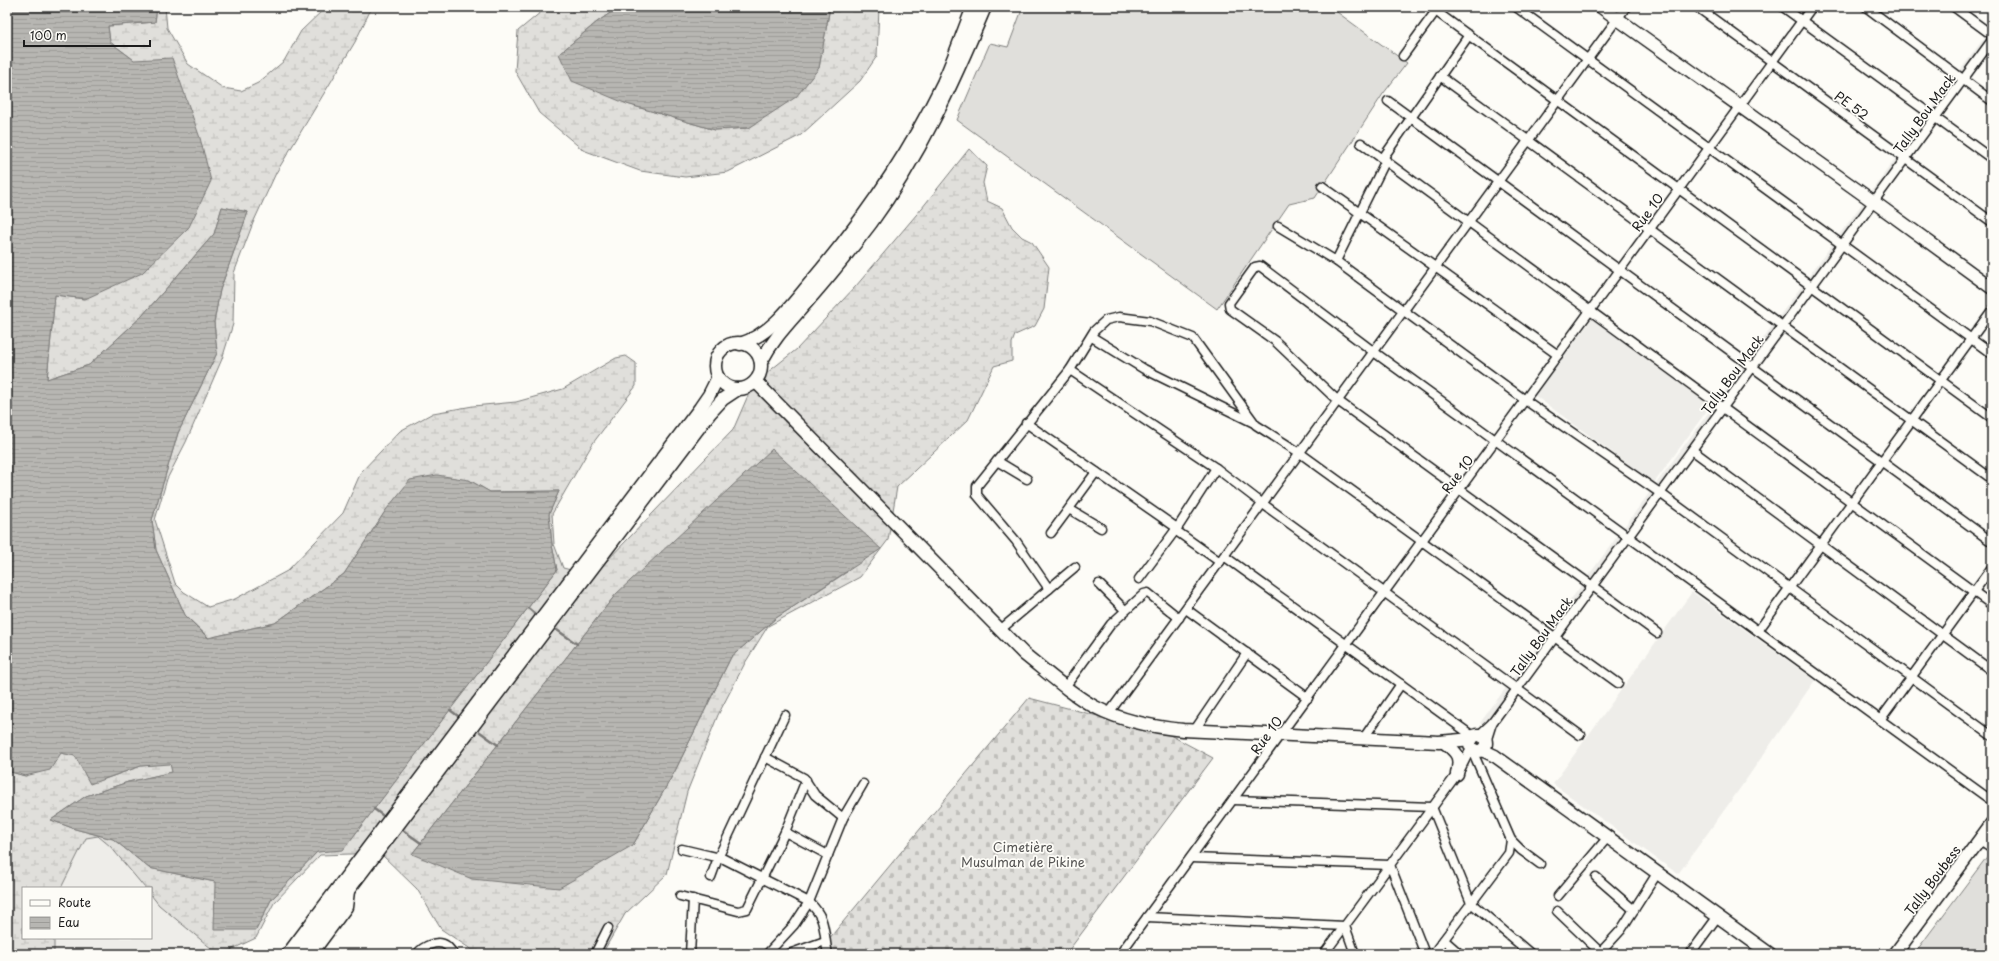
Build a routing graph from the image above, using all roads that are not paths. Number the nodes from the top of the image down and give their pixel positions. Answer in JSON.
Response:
{"nodes":[{"id":1,"x":973,"y":7,"type":"edge"},
{"id":2,"x":985,"y":7,"type":"edge"},
{"id":3,"x":1516,"y":7,"type":"edge"},
{"id":4,"x":1601,"y":7,"type":"edge"},
{"id":5,"x":1626,"y":7,"type":"edge"},
{"id":6,"x":1697,"y":7,"type":"edge"},
{"id":7,"x":1783,"y":7,"type":"edge"},
{"id":8,"x":1812,"y":7,"type":"edge"},
{"id":9,"x":1866,"y":7,"type":"edge"},
{"id":10,"x":1954,"y":7,"type":"edge"},
{"id":11,"x":1435,"y":8,"type":"edge"},
{"id":12,"x":1618,"y":19,"type":"junction"},
{"id":13,"x":1802,"y":21,"type":"junction"},
{"id":14,"x":1469,"y":35,"type":"junction"},
{"id":15,"x":1992,"y":35,"type":"edge"},
{"id":16,"x":1992,"y":40,"type":"edge"},
{"id":17,"x":1403,"y":56,"type":"dead end"},
{"id":18,"x":1588,"y":59,"type":"junction"},
{"id":19,"x":1772,"y":62,"type":"junction"},
{"id":20,"x":1440,"y":76,"type":"junction"},
{"id":21,"x":1963,"y":80,"type":"junction"},
{"id":22,"x":1388,"y":101,"type":"dead end"},
{"id":23,"x":1558,"y":101,"type":"junction"},
{"id":24,"x":1992,"y":101,"type":"edge"},
{"id":25,"x":1740,"y":106,"type":"junction"},
{"id":26,"x":1410,"y":117,"type":"junction"},
{"id":27,"x":1935,"y":118,"type":"junction"},
{"id":28,"x":1528,"y":141,"type":"junction"},
{"id":29,"x":1361,"y":143,"type":"dead end"},
{"id":30,"x":1709,"y":148,"type":"junction"},
{"id":31,"x":1384,"y":159,"type":"junction"},
{"id":32,"x":1905,"y":159,"type":"junction"},
{"id":33,"x":1992,"y":159,"type":"edge"},
{"id":34,"x":1498,"y":182,"type":"junction"},
{"id":35,"x":1322,"y":186,"type":"dead end"},
{"id":36,"x":1679,"y":189,"type":"junction"},
{"id":37,"x":1874,"y":202,"type":"junction"},
{"id":38,"x":1359,"y":211,"type":"junction"},
{"id":39,"x":1469,"y":222,"type":"junction"},
{"id":40,"x":1992,"y":222,"type":"edge"},
{"id":41,"x":1278,"y":226,"type":"dead end"},
{"id":42,"x":1650,"y":229,"type":"junction"},
{"id":43,"x":1842,"y":244,"type":"junction"},
{"id":44,"x":1336,"y":261,"type":"junction"},
{"id":45,"x":1436,"y":267,"type":"junction"},
{"id":46,"x":1620,"y":270,"type":"junction"},
{"id":47,"x":1812,"y":286,"type":"junction"},
{"id":48,"x":1992,"y":288,"type":"edge"},
{"id":49,"x":1590,"y":310,"type":"junction"},
{"id":50,"x":1992,"y":310,"type":"edge"},
{"id":51,"x":1404,"y":311,"type":"junction"},
{"id":52,"x":1782,"y":326,"type":"junction"},
{"id":53,"x":1092,"y":337,"type":"junction"},
{"id":54,"x":1971,"y":338,"type":"junction"},
{"id":55,"x":740,"y":344,"type":"junction"},
{"id":56,"x":1374,"y":352,"type":"junction"},
{"id":57,"x":1992,"y":354,"type":"edge"},
{"id":58,"x":1558,"y":355,"type":"junction"},
{"id":59,"x":761,"y":362,"type":"junction"},
{"id":60,"x":1753,"y":367,"type":"junction"},
{"id":61,"x":1070,"y":370,"type":"junction"},
{"id":62,"x":718,"y":377,"type":"junction"},
{"id":63,"x":1941,"y":380,"type":"junction"},
{"id":64,"x":756,"y":382,"type":"junction"},
{"id":65,"x":738,"y":389,"type":"junction"},
{"id":66,"x":1525,"y":400,"type":"junction"},
{"id":67,"x":1338,"y":401,"type":"junction"},
{"id":68,"x":1723,"y":408,"type":"junction"},
{"id":69,"x":1992,"y":418,"type":"edge"},
{"id":70,"x":1911,"y":420,"type":"junction"},
{"id":71,"x":1026,"y":423,"type":"junction"},
{"id":72,"x":1256,"y":425,"type":"junction"},
{"id":73,"x":1496,"y":440,"type":"junction"},
{"id":74,"x":1692,"y":450,"type":"junction"},
{"id":75,"x":1300,"y":453,"type":"junction"},
{"id":76,"x":997,"y":461,"type":"junction"},
{"id":77,"x":1882,"y":461,"type":"junction"},
{"id":78,"x":1216,"y":468,"type":"junction"},
{"id":79,"x":1096,"y":472,"type":"junction"},
{"id":80,"x":1027,"y":478,"type":"dead end"},
{"id":81,"x":1992,"y":479,"type":"edge"},
{"id":82,"x":1460,"y":490,"type":"junction"},
{"id":83,"x":1660,"y":493,"type":"junction"},
{"id":84,"x":1852,"y":502,"type":"junction"},
{"id":85,"x":1263,"y":504,"type":"junction"},
{"id":86,"x":1069,"y":509,"type":"junction"},
{"id":87,"x":1101,"y":528,"type":"dead end"},
{"id":88,"x":1176,"y":529,"type":"junction"},
{"id":89,"x":1051,"y":533,"type":"dead end"},
{"id":90,"x":1628,"y":537,"type":"junction"},
{"id":91,"x":1422,"y":541,"type":"junction"},
{"id":92,"x":1992,"y":542,"type":"edge"},
{"id":93,"x":1821,"y":545,"type":"junction"},
{"id":94,"x":1222,"y":559,"type":"junction"},
{"id":95,"x":1074,"y":567,"type":"dead end"},
{"id":96,"x":1992,"y":567,"type":"edge"},
{"id":97,"x":1139,"y":579,"type":"dead end"},
{"id":98,"x":1099,"y":584,"type":"dead end"},
{"id":99,"x":1592,"y":586,"type":"junction"},
{"id":100,"x":1789,"y":588,"type":"junction"},
{"id":101,"x":1048,"y":589,"type":"junction"},
{"id":102,"x":1974,"y":591,"type":"junction"},
{"id":103,"x":1385,"y":592,"type":"junction"},
{"id":104,"x":1992,"y":604,"type":"edge"},
{"id":105,"x":1186,"y":609,"type":"junction"},
{"id":106,"x":1125,"y":610,"type":"junction"},
{"id":107,"x":1179,"y":618,"type":"junction"},
{"id":108,"x":1000,"y":630,"type":"junction"},
{"id":109,"x":1758,"y":631,"type":"junction"},
{"id":110,"x":1657,"y":633,"type":"dead end"},
{"id":111,"x":1942,"y":634,"type":"junction"},
{"id":112,"x":1555,"y":637,"type":"junction"},
{"id":113,"x":1347,"y":645,"type":"junction"},
{"id":114,"x":1247,"y":653,"type":"junction"},
{"id":115,"x":1992,"y":671,"type":"edge"},
{"id":116,"x":1911,"y":677,"type":"junction"},
{"id":117,"x":1618,"y":683,"type":"dead end"},
{"id":118,"x":1400,"y":684,"type":"junction"},
{"id":119,"x":1066,"y":687,"type":"junction"},
{"id":120,"x":1517,"y":688,"type":"junction"},
{"id":121,"x":1308,"y":698,"type":"junction"},
{"id":122,"x":1110,"y":713,"type":"junction"},
{"id":123,"x":785,"y":715,"type":"dead end"},
{"id":124,"x":1880,"y":720,"type":"junction"},
{"id":125,"x":1194,"y":731,"type":"junction"},
{"id":126,"x":1580,"y":735,"type":"dead end"},
{"id":127,"x":1280,"y":736,"type":"junction"},
{"id":128,"x":1992,"y":736,"type":"edge"},
{"id":129,"x":1363,"y":739,"type":"junction"},
{"id":130,"x":1447,"y":742,"type":"junction"},
{"id":131,"x":1477,"y":745,"type":"junction"},
{"id":132,"x":765,"y":757,"type":"junction"},
{"id":133,"x":1458,"y":772,"type":"junction"},
{"id":134,"x":806,"y":780,"type":"junction"},
{"id":135,"x":863,"y":784,"type":"dead end"},
{"id":136,"x":1233,"y":800,"type":"junction"},
{"id":137,"x":1992,"y":801,"type":"edge"},
{"id":138,"x":1432,"y":807,"type":"junction"},
{"id":139,"x":843,"y":818,"type":"junction"},
{"id":140,"x":1992,"y":823,"type":"edge"},
{"id":141,"x":785,"y":832,"type":"junction"},
{"id":142,"x":1608,"y":837,"type":"junction"},
{"id":143,"x":1511,"y":840,"type":"junction"},
{"id":144,"x":1980,"y":840,"type":"junction"},
{"id":145,"x":1992,"y":848,"type":"edge"},
{"id":146,"x":682,"y":849,"type":"dead end"},
{"id":147,"x":828,"y":855,"type":"junction"},
{"id":148,"x":718,"y":858,"type":"junction"},
{"id":149,"x":1191,"y":858,"type":"junction"},
{"id":150,"x":1540,"y":864,"type":"dead end"},
{"id":151,"x":1390,"y":865,"type":"junction"},
{"id":152,"x":1658,"y":872,"type":"junction"},
{"id":153,"x":711,"y":877,"type":"dead end"},
{"id":154,"x":1596,"y":877,"type":"dead end"},
{"id":155,"x":763,"y":878,"type":"junction"},
{"id":156,"x":348,"y":890,"type":"junction"},
{"id":157,"x":680,"y":896,"type":"dead end"},
{"id":158,"x":1558,"y":896,"type":"dead end"},
{"id":159,"x":693,"y":899,"type":"junction"},
{"id":160,"x":809,"y":902,"type":"junction"},
{"id":161,"x":1471,"y":903,"type":"junction"},
{"id":162,"x":1634,"y":910,"type":"junction"},
{"id":163,"x":1557,"y":911,"type":"dead end"},
{"id":164,"x":1718,"y":916,"type":"junction"},
{"id":165,"x":1147,"y":917,"type":"junction"},
{"id":166,"x":1345,"y":926,"type":"junction"},
{"id":167,"x":608,"y":928,"type":"dead end"},
{"id":168,"x":1444,"y":940,"type":"junction"},
{"id":169,"x":825,"y":941,"type":"junction"},
{"id":170,"x":1763,"y":952,"type":"edge"},
{"id":171,"x":1600,"y":953,"type":"edge"},
{"id":172,"x":288,"y":954,"type":"edge"},
{"id":173,"x":300,"y":954,"type":"edge"},
{"id":174,"x":311,"y":954,"type":"edge"},
{"id":175,"x":417,"y":954,"type":"edge"},
{"id":176,"x":453,"y":954,"type":"edge"},
{"id":177,"x":595,"y":954,"type":"edge"},
{"id":178,"x":690,"y":954,"type":"edge"},
{"id":179,"x":767,"y":954,"type":"edge"},
{"id":180,"x":789,"y":954,"type":"edge"},
{"id":181,"x":828,"y":954,"type":"edge"},
{"id":182,"x":1120,"y":954,"type":"edge"},
{"id":183,"x":1324,"y":954,"type":"edge"},
{"id":184,"x":1355,"y":954,"type":"edge"},
{"id":185,"x":1425,"y":954,"type":"edge"},
{"id":186,"x":1434,"y":954,"type":"edge"},
{"id":187,"x":1460,"y":954,"type":"edge"},
{"id":188,"x":1531,"y":954,"type":"edge"},
{"id":189,"x":1690,"y":954,"type":"edge"},
{"id":190,"x":1895,"y":954,"type":"edge"}],
"edges":[{"from":1,"to":55,"type":"main road"},
{"from":2,"to":59,"type":"main road"},
{"from":3,"to":18,"type":"street"},
{"from":4,"to":12,"type":"main road"},
{"from":5,"to":12,"type":"street"},
{"from":6,"to":19,"type":"street","name":"PE 52"},
{"from":7,"to":13,"type":"street"},
{"from":8,"to":13,"type":"street","name":"Rue 10"},
{"from":9,"to":21,"type":"street"},
{"from":10,"to":15,"type":"street"},
{"from":11,"to":14,"type":"street"},
{"from":11,"to":17,"type":"street"},
{"from":12,"to":18,"type":"street"},
{"from":12,"to":25,"type":"main road"},
{"from":13,"to":19,"type":"street","name":"Rue 10"},
{"from":13,"to":27,"type":"street"},
{"from":14,"to":20,"type":"street"},
{"from":14,"to":23,"type":"street"},
{"from":16,"to":21,"type":"street","name":"Tally Bou Mack"},
{"from":18,"to":23,"type":"street"},
{"from":18,"to":30,"type":"street"},
{"from":19,"to":25,"type":"street","name":"Rue 10"},
{"from":19,"to":32,"type":"street","name":"PE 52"},
{"from":20,"to":26,"type":"street"},
{"from":20,"to":28,"type":"street"},
{"from":21,"to":24,"type":"street"},
{"from":21,"to":27,"type":"street","name":"Tally Bou Mack"},
{"from":22,"to":26,"type":"street"},
{"from":23,"to":28,"type":"street"},
{"from":23,"to":36,"type":"street"},
{"from":25,"to":30,"type":"street","name":"Rue 10"},
{"from":25,"to":37,"type":"main road"},
{"from":26,"to":31,"type":"street"},
{"from":26,"to":34,"type":"street"},
{"from":27,"to":32,"type":"street","name":"Tally Bou Mack"},
{"from":27,"to":33,"type":"street"},
{"from":28,"to":34,"type":"street"},
{"from":28,"to":42,"type":"street"},
{"from":29,"to":31,"type":"street"},
{"from":30,"to":36,"type":"street","name":"Rue 10"},
{"from":30,"to":43,"type":"street"},
{"from":31,"to":38,"type":"street"},
{"from":31,"to":39,"type":"street"},
{"from":32,"to":37,"type":"street","name":"Tally Bou Mack"},
{"from":32,"to":40,"type":"street","name":"PE 52"},
{"from":34,"to":39,"type":"street"},
{"from":34,"to":46,"type":"street"},
{"from":35,"to":38,"type":"street"},
{"from":36,"to":42,"type":"street","name":"Rue 10"},
{"from":36,"to":47,"type":"street"},
{"from":37,"to":43,"type":"street","name":"Tally Bou Mack"},
{"from":37,"to":48,"type":"main road"},
{"from":38,"to":44,"type":"street"},
{"from":38,"to":45,"type":"street"},
{"from":39,"to":45,"type":"street"},
{"from":39,"to":49,"type":"street"},
{"from":41,"to":44,"type":"street"},
{"from":42,"to":46,"type":"street","name":"Rue 10"},
{"from":42,"to":52,"type":"street"},
{"from":43,"to":47,"type":"street","name":"Tally Bou Mack"},
{"from":43,"to":54,"type":"street"},
{"from":44,"to":51,"type":"street"},
{"from":45,"to":51,"type":"street"},
{"from":45,"to":58,"type":"street"},
{"from":46,"to":49,"type":"street","name":"Rue 10"},
{"from":46,"to":60,"type":"street"},
{"from":47,"to":52,"type":"street","name":"Tally Bou Mack"},
{"from":47,"to":63,"type":"street"},
{"from":49,"to":58,"type":"street","name":"Rue 10"},
{"from":49,"to":68,"type":"street"},
{"from":50,"to":54,"type":"street"},
{"from":51,"to":56,"type":"street"},
{"from":51,"to":66,"type":"street"},
{"from":52,"to":60,"type":"street","name":"Tally Bou Mack"},
{"from":52,"to":70,"type":"street"},
{"from":53,"to":61,"type":"street"},
{"from":53,"to":72,"type":"street"},
{"from":53,"to":72,"type":"street"},
{"from":54,"to":57,"type":"street"},
{"from":54,"to":63,"type":"street"},
{"from":55,"to":59,"type":"main road"},
{"from":55,"to":62,"type":"main road"},
{"from":56,"to":67,"type":"street"},
{"from":56,"to":67,"type":"street"},
{"from":56,"to":73,"type":"street"},
{"from":58,"to":66,"type":"street","name":"Rue 10"},
{"from":59,"to":64,"type":"main road"},
{"from":60,"to":68,"type":"street","name":"Tally Bou Mack"},
{"from":60,"to":77,"type":"street"},
{"from":61,"to":71,"type":"street"},
{"from":61,"to":78,"type":"street"},
{"from":62,"to":65,"type":"main road"},
{"from":62,"to":172,"type":"main road"},
{"from":63,"to":69,"type":"street"},
{"from":63,"to":70,"type":"street"},
{"from":64,"to":65,"type":"main road"},
{"from":64,"to":108,"type":"main road"},
{"from":65,"to":156,"type":"main road"},
{"from":66,"to":73,"type":"street","name":"Rue 10"},
{"from":66,"to":83,"type":"street"},
{"from":67,"to":75,"type":"street"},
{"from":67,"to":82,"type":"street"},
{"from":68,"to":74,"type":"street","name":"Tally Bou Mack"},
{"from":68,"to":84,"type":"street"},
{"from":70,"to":77,"type":"street"},
{"from":70,"to":81,"type":"street"},
{"from":71,"to":76,"type":"street"},
{"from":71,"to":79,"type":"street"},
{"from":72,"to":75,"type":"street"},
{"from":73,"to":82,"type":"street","name":"Rue 10"},
{"from":73,"to":90,"type":"street"},
{"from":74,"to":83,"type":"street","name":"Tally Bou Mack"},
{"from":74,"to":93,"type":"street"},
{"from":75,"to":85,"type":"street"},
{"from":75,"to":91,"type":"street"},
{"from":76,"to":80,"type":"street"},
{"from":76,"to":101,"type":"street"},
{"from":77,"to":84,"type":"street"},
{"from":77,"to":92,"type":"street"},
{"from":78,"to":85,"type":"street"},
{"from":78,"to":88,"type":"street"},
{"from":79,"to":86,"type":"street"},
{"from":79,"to":88,"type":"street"},
{"from":82,"to":91,"type":"street","name":"Rue 10"},
{"from":82,"to":99,"type":"street"},
{"from":83,"to":90,"type":"street","name":"Tally Bou Mack"},
{"from":83,"to":100,"type":"street"},
{"from":84,"to":93,"type":"street"},
{"from":84,"to":102,"type":"street"},
{"from":85,"to":94,"type":"street"},
{"from":85,"to":103,"type":"street"},
{"from":86,"to":87,"type":"street"},
{"from":86,"to":89,"type":"street"},
{"from":88,"to":94,"type":"street"},
{"from":88,"to":97,"type":"street"},
{"from":90,"to":99,"type":"street","name":"Tally Bou Mack"},
{"from":90,"to":109,"type":"street"},
{"from":91,"to":103,"type":"street","name":"Rue 10"},
{"from":91,"to":112,"type":"street"},
{"from":93,"to":100,"type":"street"},
{"from":93,"to":111,"type":"street"},
{"from":94,"to":105,"type":"street"},
{"from":94,"to":113,"type":"street"},
{"from":95,"to":101,"type":"street"},
{"from":96,"to":102,"type":"street"},
{"from":98,"to":106,"type":"street"},
{"from":99,"to":110,"type":"street"},
{"from":99,"to":112,"type":"street","name":"Tally Bou Mack"},
{"from":100,"to":109,"type":"street"},
{"from":100,"to":116,"type":"street"},
{"from":101,"to":108,"type":"street"},
{"from":102,"to":104,"type":"street"},
{"from":102,"to":111,"type":"street"},
{"from":103,"to":113,"type":"street","name":"Rue 10"},
{"from":103,"to":120,"type":"street"},
{"from":105,"to":107,"type":"street"},
{"from":105,"to":114,"type":"street"},
{"from":106,"to":107,"type":"street"},
{"from":106,"to":119,"type":"street"},
{"from":107,"to":122,"type":"street"},
{"from":108,"to":119,"type":"main road"},
{"from":109,"to":124,"type":"street"},
{"from":111,"to":115,"type":"street"},
{"from":111,"to":116,"type":"street"},
{"from":112,"to":117,"type":"street"},
{"from":112,"to":120,"type":"street","name":"Tally Bou Mack"},
{"from":113,"to":118,"type":"street"},
{"from":113,"to":121,"type":"street","name":"Rue 10"},
{"from":114,"to":121,"type":"street"},
{"from":114,"to":125,"type":"street"},
{"from":116,"to":124,"type":"street"},
{"from":116,"to":128,"type":"street"},
{"from":118,"to":129,"type":"street"},
{"from":118,"to":131,"type":"street"},
{"from":119,"to":122,"type":"main road"},
{"from":120,"to":126,"type":"street"},
{"from":120,"to":131,"type":"street","name":"Tally Bou Mack"},
{"from":121,"to":127,"type":"street","name":"Rue 10"},
{"from":122,"to":125,"type":"main road"},
{"from":123,"to":132,"type":"street"},
{"from":124,"to":137,"type":"street"},
{"from":125,"to":127,"type":"main road"},
{"from":127,"to":129,"type":"main road"},
{"from":127,"to":136,"type":"street","name":"Rue 10"},
{"from":129,"to":130,"type":"main road"},
{"from":130,"to":131,"type":"main road"},
{"from":130,"to":133,"type":"main road"},
{"from":131,"to":133,"type":"street","name":"Tally Bou Mack"},
{"from":131,"to":142,"type":"main road"},
{"from":131,"to":143,"type":"street"},
{"from":132,"to":134,"type":"street"},
{"from":132,"to":148,"type":"street"},
{"from":133,"to":138,"type":"street","name":"Tally Bou Mack"},
{"from":134,"to":139,"type":"street"},
{"from":134,"to":141,"type":"street"},
{"from":135,"to":139,"type":"street"},
{"from":136,"to":138,"type":"street"},
{"from":136,"to":149,"type":"street","name":"Rue 10"},
{"from":138,"to":151,"type":"street","name":"Tally Bou Mack"},
{"from":138,"to":161,"type":"street"},
{"from":139,"to":147,"type":"street"},
{"from":140,"to":144,"type":"main road","name":"Tally Boubess"},
{"from":141,"to":147,"type":"street"},
{"from":141,"to":155,"type":"street"},
{"from":142,"to":152,"type":"main road"},
{"from":142,"to":158,"type":"street"},
{"from":143,"to":150,"type":"street"},
{"from":143,"to":161,"type":"street"},
{"from":144,"to":145,"type":"street"},
{"from":144,"to":190,"type":"main road","name":"Tally Boubess"},
{"from":146,"to":148,"type":"street"},
{"from":147,"to":160,"type":"street"},
{"from":148,"to":153,"type":"street"},
{"from":148,"to":155,"type":"street"},
{"from":149,"to":151,"type":"street"},
{"from":149,"to":165,"type":"street","name":"Rue 10"},
{"from":151,"to":166,"type":"street","name":"Tally Bou Mack"},
{"from":151,"to":185,"type":"street"},
{"from":152,"to":162,"type":"street"},
{"from":152,"to":164,"type":"main road"},
{"from":154,"to":162,"type":"street"},
{"from":155,"to":159,"type":"street"},
{"from":155,"to":160,"type":"street"},
{"from":156,"to":173,"type":"main road"},
{"from":156,"to":174,"type":"main road"},
{"from":157,"to":159,"type":"street"},
{"from":159,"to":178,"type":"street"},
{"from":160,"to":169,"type":"street"},
{"from":160,"to":179,"type":"street"},
{"from":161,"to":168,"type":"street"},
{"from":161,"to":188,"type":"street"},
{"from":162,"to":171,"type":"street"},
{"from":163,"to":171,"type":"street"},
{"from":164,"to":170,"type":"main road"},
{"from":164,"to":189,"type":"street"},
{"from":165,"to":166,"type":"street"},
{"from":165,"to":182,"type":"street","name":"Rue 10"},
{"from":166,"to":183,"type":"street","name":"Tally Bou Mack"},
{"from":166,"to":184,"type":"street"},
{"from":167,"to":177,"type":"street"},
{"from":168,"to":186,"type":"street"},
{"from":168,"to":187,"type":"street"},
{"from":169,"to":180,"type":"street"},
{"from":169,"to":181,"type":"street"},
{"from":175,"to":176,"type":"street"}]}
